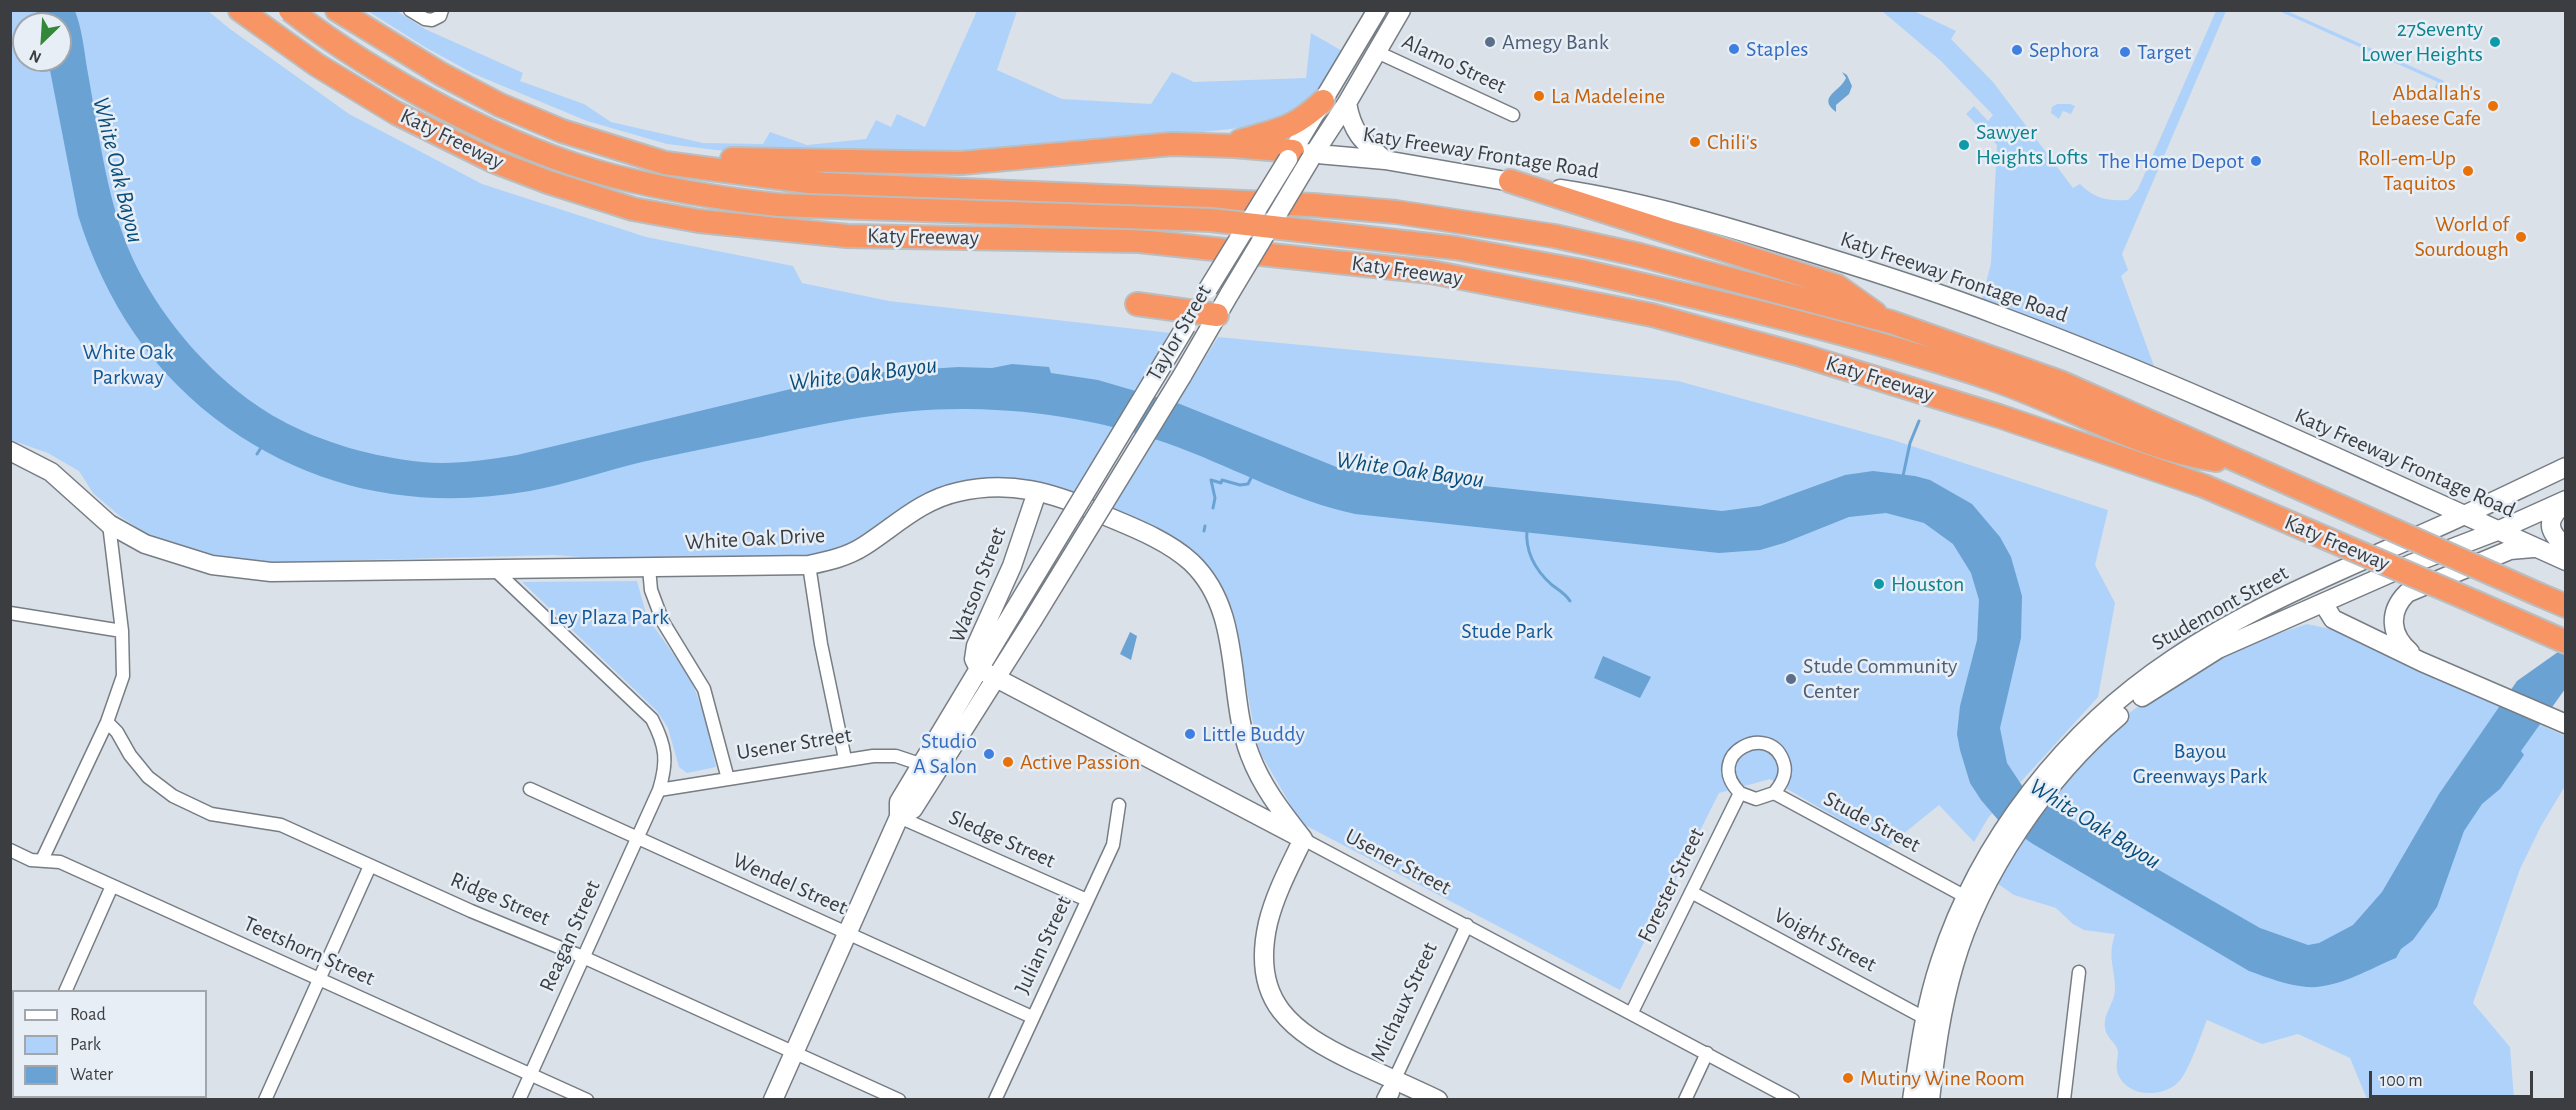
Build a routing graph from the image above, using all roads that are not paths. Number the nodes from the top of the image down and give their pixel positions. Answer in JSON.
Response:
{"nodes":[{"id":1,"x":240,"y":10,"type":"edge"},
{"id":2,"x":290,"y":10,"type":"edge"},
{"id":3,"x":337,"y":10,"type":"edge"},
{"id":4,"x":410,"y":10,"type":"edge"},
{"id":5,"x":442,"y":10,"type":"edge"},
{"id":6,"x":1377,"y":10,"type":"edge"},
{"id":7,"x":1401,"y":10,"type":"edge"},
{"id":8,"x":1377,"y":52,"type":"junction"},
{"id":9,"x":1323,"y":101,"type":"junction"},
{"id":10,"x":1347,"y":103,"type":"junction"},
{"id":11,"x":1513,"y":115,"type":"dead end"},
{"id":12,"x":1225,"y":146,"type":"junction"},
{"id":13,"x":1302,"y":156,"type":"junction"},
{"id":14,"x":1384,"y":160,"type":"junction"},
{"id":15,"x":686,"y":166,"type":"junction"},
{"id":16,"x":1510,"y":182,"type":"junction"},
{"id":17,"x":1137,"y":304,"type":"dead end"},
{"id":18,"x":1190,"y":318,"type":"junction"},
{"id":19,"x":1888,"y":321,"type":"junction"},
{"id":20,"x":1212,"y":322,"type":"junction"},
{"id":21,"x":1882,"y":349,"type":"junction"},
{"id":22,"x":10,"y":451,"type":"edge"},
{"id":23,"x":2245,"y":464,"type":"junction"},
{"id":24,"x":2565,"y":467,"type":"edge"},
{"id":25,"x":2204,"y":486,"type":"junction"},
{"id":26,"x":1037,"y":492,"type":"junction"},
{"id":27,"x":2565,"y":501,"type":"edge"},
{"id":28,"x":2465,"y":515,"type":"junction"},
{"id":29,"x":110,"y":524,"type":"junction"},
{"id":30,"x":2498,"y":531,"type":"junction"},
{"id":31,"x":2565,"y":547,"type":"edge"},
{"id":32,"x":2538,"y":548,"type":"junction"},
{"id":33,"x":2565,"y":561,"type":"edge"},
{"id":34,"x":809,"y":565,"type":"junction"},
{"id":35,"x":492,"y":567,"type":"junction"},
{"id":36,"x":649,"y":568,"type":"junction"},
{"id":37,"x":2332,"y":575,"type":"junction"},
{"id":38,"x":2323,"y":603,"type":"junction"},
{"id":39,"x":2565,"y":604,"type":"edge"},
{"id":40,"x":11,"y":613,"type":"edge"},
{"id":41,"x":122,"y":631,"type":"junction"},
{"id":42,"x":2565,"y":642,"type":"edge"},
{"id":43,"x":2422,"y":662,"type":"junction"},
{"id":44,"x":987,"y":673,"type":"junction"},
{"id":45,"x":106,"y":722,"type":"junction"},
{"id":46,"x":2565,"y":724,"type":"edge"},
{"id":47,"x":2093,"y":731,"type":"junction"},
{"id":48,"x":845,"y":759,"type":"junction"},
{"id":49,"x":928,"y":767,"type":"junction"},
{"id":50,"x":728,"y":779,"type":"junction"},
{"id":51,"x":530,"y":789,"type":"dead end"},
{"id":52,"x":659,"y":790,"type":"junction"},
{"id":53,"x":1740,"y":793,"type":"junction"},
{"id":54,"x":1774,"y":793,"type":"junction"},
{"id":55,"x":1270,"y":797,"type":"junction"},
{"id":56,"x":1119,"y":805,"type":"dead end"},
{"id":57,"x":899,"y":817,"type":"junction"},
{"id":58,"x":1257,"y":817,"type":"junction"},
{"id":59,"x":638,"y":837,"type":"junction"},
{"id":60,"x":1303,"y":839,"type":"junction"},
{"id":61,"x":10,"y":850,"type":"edge"},
{"id":62,"x":42,"y":860,"type":"junction"},
{"id":63,"x":370,"y":866,"type":"junction"},
{"id":64,"x":112,"y":885,"type":"junction"},
{"id":65,"x":1974,"y":891,"type":"junction"},
{"id":66,"x":1691,"y":892,"type":"junction"},
{"id":67,"x":1087,"y":900,"type":"junction"},
{"id":68,"x":1467,"y":925,"type":"junction"},
{"id":69,"x":847,"y":933,"type":"junction"},
{"id":70,"x":583,"y":957,"type":"junction"},
{"id":71,"x":2079,"y":972,"type":"dead end"},
{"id":72,"x":319,"y":979,"type":"junction"},
{"id":73,"x":66,"y":990,"type":"edge"},
{"id":74,"x":1632,"y":1012,"type":"junction"},
{"id":75,"x":1032,"y":1017,"type":"junction"},
{"id":76,"x":1931,"y":1021,"type":"junction"},
{"id":77,"x":794,"y":1052,"type":"junction"},
{"id":78,"x":1707,"y":1053,"type":"junction"},
{"id":79,"x":530,"y":1074,"type":"junction"},
{"id":80,"x":1390,"y":1090,"type":"edge"},
{"id":81,"x":265,"y":1100,"type":"edge"},
{"id":82,"x":519,"y":1100,"type":"edge"},
{"id":83,"x":587,"y":1100,"type":"edge"},
{"id":84,"x":773,"y":1100,"type":"edge"},
{"id":85,"x":899,"y":1100,"type":"edge"},
{"id":86,"x":995,"y":1100,"type":"edge"},
{"id":87,"x":1438,"y":1100,"type":"edge"},
{"id":88,"x":1685,"y":1100,"type":"edge"},
{"id":89,"x":1793,"y":1100,"type":"edge"},
{"id":90,"x":1912,"y":1100,"type":"edge"},
{"id":91,"x":1930,"y":1100,"type":"edge"},
{"id":92,"x":2064,"y":1100,"type":"edge"}],
"edges":[{"from":1,"to":25,"type":"highway","name":"Katy Freeway"},
{"from":2,"to":21,"type":"highway","bridge":true},
{"from":3,"to":15,"type":"highway","name":"Katy Freeway"},
{"from":4,"to":5,"type":"street"},
{"from":6,"to":9,"type":"main road","name":"Taylor Street"},
{"from":7,"to":8,"type":"main road","name":"Taylor Street"},
{"from":8,"to":10,"type":"main road","name":"Taylor Street"},
{"from":8,"to":11,"type":"street","name":"Alamo Street"},
{"from":9,"to":12,"type":"highway"},
{"from":9,"to":13,"type":"main road","name":"Taylor Street"},
{"from":10,"to":13,"type":"main road","name":"Taylor Street"},
{"from":10,"to":14,"type":"main road"},
{"from":12,"to":13,"type":"highway"},
{"from":12,"to":15,"type":"highway"},
{"from":13,"to":14,"type":"main road","name":"Katy Freeway Frontage Road"},
{"from":13,"to":18,"type":"main road","name":"Taylor Street","bridge":true},
{"from":13,"to":20,"type":"main road","name":"Taylor Street","bridge":true},
{"from":14,"to":16,"type":"main road","name":"Katy Freeway Frontage Road"},
{"from":15,"to":19,"type":"highway","name":"Katy Freeway"},
{"from":16,"to":19,"type":"highway"},
{"from":16,"to":28,"type":"main road","name":"Katy Freeway Frontage Road"},
{"from":17,"to":18,"type":"highway"},
{"from":18,"to":20,"type":"highway"},
{"from":18,"to":44,"type":"main road","name":"Taylor Street","bridge":true},
{"from":19,"to":23,"type":"highway","name":"Katy Freeway"},
{"from":20,"to":44,"type":"main road","name":"Taylor Street","bridge":true},
{"from":21,"to":23,"type":"highway"},
{"from":21,"to":25,"type":"highway"},
{"from":22,"to":29,"type":"main road","name":"White Oak Drive"},
{"from":23,"to":39,"type":"highway","name":"Katy Freeway","bridge":true},
{"from":24,"to":28,"type":"main road","name":"Studemont Street"},
{"from":25,"to":42,"type":"highway","name":"Katy Freeway","bridge":true},
{"from":26,"to":34,"type":"main road","name":"White Oak Drive"},
{"from":26,"to":44,"type":"main road","name":"Watson Street"},
{"from":26,"to":55,"type":"main road","name":"White Oak Drive"},
{"from":27,"to":30,"type":"main road","name":"Studemont Street"},
{"from":27,"to":31,"type":"main road"},
{"from":28,"to":30,"type":"main road","name":"Katy Freeway Frontage Road"},
{"from":28,"to":37,"type":"main road","name":"Studemont Street"},
{"from":29,"to":35,"type":"main road","name":"White Oak Drive"},
{"from":29,"to":41,"type":"street"},
{"from":30,"to":32,"type":"main road","name":"Katy Freeway Frontage Road"},
{"from":30,"to":38,"type":"main road","name":"Studemont Street"},
{"from":32,"to":33,"type":"main road","name":"Katy Freeway Frontage Road"},
{"from":32,"to":43,"type":"main road"},
{"from":34,"to":36,"type":"main road","name":"White Oak Drive"},
{"from":34,"to":48,"type":"street"},
{"from":35,"to":36,"type":"main road","name":"White Oak Drive"},
{"from":35,"to":52,"type":"street","name":"Reagan Street"},
{"from":36,"to":50,"type":"street"},
{"from":37,"to":38,"type":"main road"},
{"from":37,"to":47,"type":"main road","name":"Studemont Street"},
{"from":38,"to":43,"type":"main road"},
{"from":38,"to":47,"type":"main road","name":"Studemont Street"},
{"from":40,"to":41,"type":"street"},
{"from":41,"to":45,"type":"street"},
{"from":43,"to":46,"type":"main road"},
{"from":44,"to":49,"type":"main road","name":"Watson Street"},
{"from":44,"to":58,"type":"main road","name":"Usener Street"},
{"from":45,"to":62,"type":"street"},
{"from":45,"to":63,"type":"street","name":"Ridge Street"},
{"from":47,"to":65,"type":"main road","name":"Studemont Street"},
{"from":48,"to":49,"type":"street","name":"Usener Street"},
{"from":48,"to":50,"type":"street","name":"Usener Street"},
{"from":49,"to":57,"type":"main road","name":"Watson Street"},
{"from":50,"to":52,"type":"street","name":"Usener Street"},
{"from":51,"to":59,"type":"street","name":"Wendel Street"},
{"from":52,"to":59,"type":"street","name":"Reagan Street"},
{"from":53,"to":54,"type":"street"},
{"from":53,"to":54,"type":"street"},
{"from":53,"to":66,"type":"street","name":"Forester Street"},
{"from":54,"to":65,"type":"street","name":"Stude Street"},
{"from":55,"to":58,"type":"main road"},
{"from":55,"to":60,"type":"main road","name":"White Oak Drive"},
{"from":56,"to":67,"type":"street","name":"Julian Street"},
{"from":57,"to":67,"type":"street","name":"Sledge Street"},
{"from":57,"to":69,"type":"main road","name":"Watson Street"},
{"from":58,"to":60,"type":"main road","name":"Usener Street"},
{"from":59,"to":69,"type":"street","name":"Wendel Street"},
{"from":59,"to":70,"type":"street","name":"Reagan Street"},
{"from":60,"to":68,"type":"street","name":"Usener Street"},
{"from":60,"to":80,"type":"main road"},
{"from":61,"to":62,"type":"street","name":"Teetshorn Street"},
{"from":62,"to":64,"type":"street","name":"Teetshorn Street"},
{"from":63,"to":70,"type":"street","name":"Ridge Street"},
{"from":63,"to":72,"type":"street"},
{"from":64,"to":72,"type":"street","name":"Teetshorn Street"},
{"from":64,"to":73,"type":"street"},
{"from":65,"to":76,"type":"main road","name":"Studemont Street"},
{"from":66,"to":74,"type":"street","name":"Forester Street"},
{"from":66,"to":76,"type":"street","name":"Voight Street"},
{"from":67,"to":75,"type":"street","name":"Julian Street"},
{"from":68,"to":74,"type":"street","name":"Usener Street"},
{"from":68,"to":80,"type":"street","name":"Michaux Street"},
{"from":69,"to":75,"type":"street","name":"Wendel Street"},
{"from":69,"to":77,"type":"main road","name":"Watson Street"},
{"from":70,"to":77,"type":"street","name":"Ridge Street"},
{"from":70,"to":79,"type":"street","name":"Reagan Street"},
{"from":71,"to":92,"type":"street"},
{"from":72,"to":79,"type":"street","name":"Teetshorn Street"},
{"from":72,"to":81,"type":"street"},
{"from":74,"to":78,"type":"street","name":"Usener Street"},
{"from":75,"to":86,"type":"street","name":"Julian Street"},
{"from":76,"to":90,"type":"main road"},
{"from":76,"to":91,"type":"main road"},
{"from":77,"to":84,"type":"main road","name":"Watson Street"},
{"from":77,"to":85,"type":"street","name":"Ridge Street"},
{"from":78,"to":88,"type":"street"},
{"from":78,"to":89,"type":"street","name":"Usener Street"},
{"from":79,"to":82,"type":"street","name":"Reagan Street"},
{"from":79,"to":83,"type":"street","name":"Teetshorn Street"},
{"from":80,"to":87,"type":"main road"}]}
